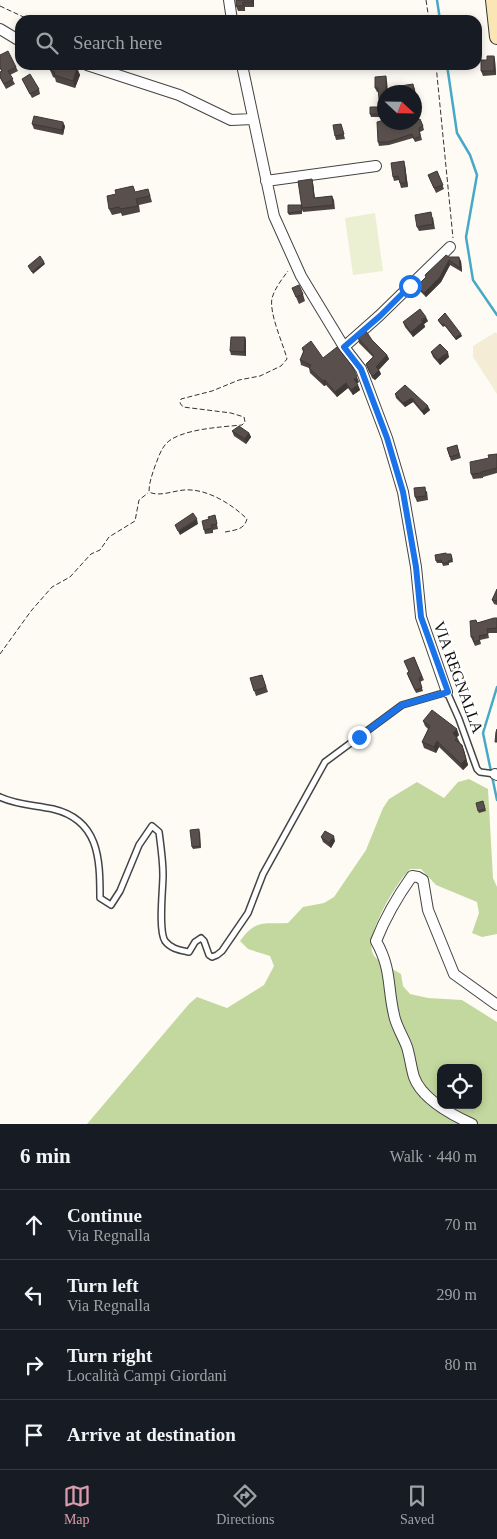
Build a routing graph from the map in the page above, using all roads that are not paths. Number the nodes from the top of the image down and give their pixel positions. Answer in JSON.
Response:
{"nodes":[{"id":1,"x":229,"y":0,"type":"edge"},
{"id":2,"x":493,"y":0,"type":"edge"},
{"id":3,"x":231,"y":15,"type":"edge"},
{"id":4,"x":0,"y":29,"type":"edge"},
{"id":5,"x":497,"y":37,"type":"edge"},
{"id":6,"x":15,"y":38,"type":"edge"},
{"id":7,"x":102,"y":70,"type":"edge"},
{"id":8,"x":243,"y":70,"type":"edge"},
{"id":9,"x":253,"y":119,"type":"junction"},
{"id":10,"x":376,"y":166,"type":"dead end"},
{"id":11,"x":266,"y":181,"type":"junction"},
{"id":12,"x":450,"y":247,"type":"road end"},
{"id":13,"x":344,"y":347,"type":"junction"},
{"id":14,"x":448,"y":692,"type":"junction"},
{"id":15,"x":492,"y":774,"type":"edge"},
{"id":16,"x":0,"y":797,"type":"edge"},
{"id":17,"x":497,"y":1005,"type":"edge"},
{"id":18,"x":472,"y":1124,"type":"edge"}],
"edges":[{"from":1,"to":3,"type":"street"},
{"from":2,"to":5,"type":"street"},
{"from":4,"to":6,"type":"street"},
{"from":7,"to":9,"type":"street"},
{"from":8,"to":9,"type":"street","name":"VIA REGNALLA"},
{"from":9,"to":11,"type":"street","name":"VIA REGNALLA"},
{"from":10,"to":11,"type":"street"},
{"from":11,"to":13,"type":"street","name":"VIA REGNALLA"},
{"from":12,"to":13,"type":"street"},
{"from":13,"to":14,"type":"street","name":"VIA REGNALLA"},
{"from":14,"to":15,"type":"lane","name":"VIA REGNALLA"},
{"from":14,"to":16,"type":"lane"},
{"from":17,"to":18,"type":"street"}]}
